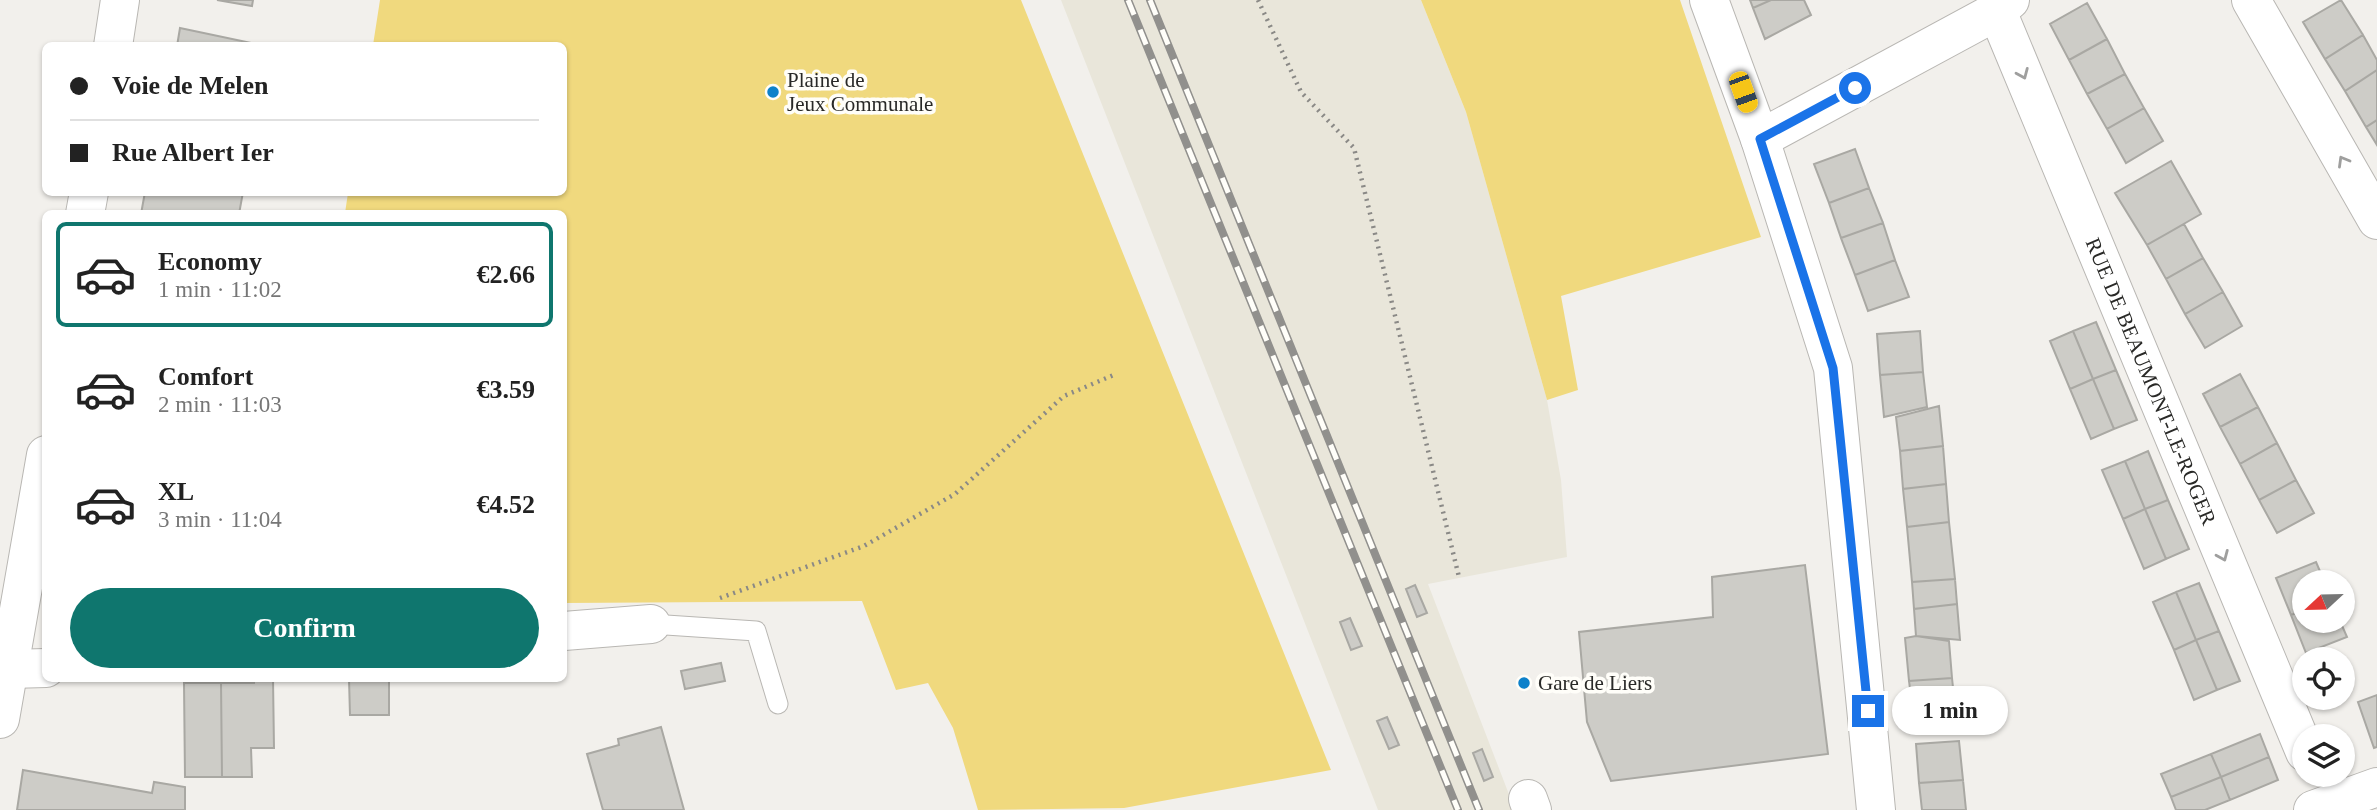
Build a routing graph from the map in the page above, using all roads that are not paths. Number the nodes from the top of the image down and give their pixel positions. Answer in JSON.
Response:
{"nodes":[{"id":1,"x":120,"y":0,"type":"edge"},
{"id":2,"x":1709,"y":0,"type":"edge"},
{"id":3,"x":2251,"y":0,"type":"edge"},
{"id":4,"x":2004,"y":6,"type":"edge"},
{"id":5,"x":114,"y":42,"type":"edge"},
{"id":6,"x":1760,"y":139,"type":"junction"},
{"id":7,"x":2377,"y":220,"type":"edge"},
{"id":8,"x":42,"y":503,"type":"edge"},
{"id":9,"x":650,"y":624,"type":"joint"},
{"id":10,"x":567,"y":631,"type":"edge"},
{"id":11,"x":28,"y":669,"type":"edge"},
{"id":12,"x":778,"y":705,"type":"dead end"},
{"id":13,"x":0,"y":719,"type":"edge"},
{"id":14,"x":2294,"y":724,"type":"edge"},
{"id":15,"x":2377,"y":787,"type":"edge"},
{"id":16,"x":2318,"y":797,"type":"edge"},
{"id":17,"x":1876,"y":810,"type":"edge"}],
"edges":[{"from":1,"to":5,"type":"street"},
{"from":2,"to":6,"type":"street"},
{"from":7,"to":3,"type":"street","one_way":true},
{"from":4,"to":6,"type":"street"},
{"from":4,"to":14,"type":"street","name":"RUE DE BEAUMONT-LE-ROGER","one_way":true},
{"from":6,"to":17,"type":"street"},
{"from":8,"to":11,"type":"street"},
{"from":9,"to":10,"type":"street"},
{"from":9,"to":12,"type":"lane"},
{"from":11,"to":13,"type":"street"},
{"from":15,"to":16,"type":"street"}]}
